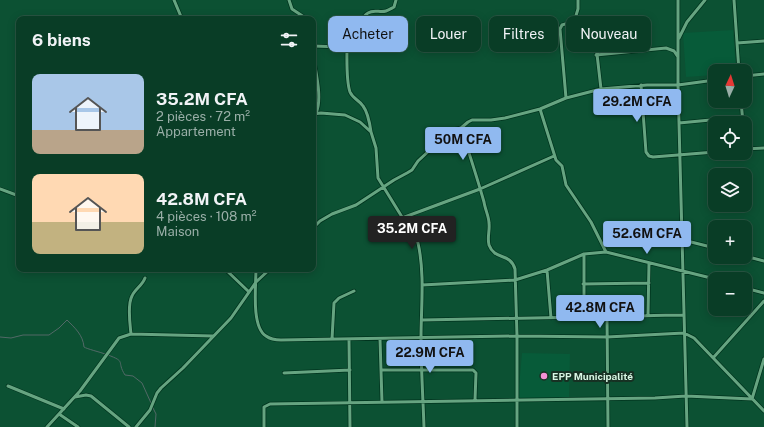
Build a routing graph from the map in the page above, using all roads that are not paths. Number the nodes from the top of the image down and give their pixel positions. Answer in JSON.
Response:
{"nodes":[{"id":1,"x":174,"y":0,"type":"edge"},
{"id":2,"x":289,"y":0,"type":"edge"},
{"id":3,"x":396,"y":0,"type":"edge"},
{"id":4,"x":578,"y":0,"type":"edge"},
{"id":5,"x":678,"y":0,"type":"edge"},
{"id":6,"x":705,"y":0,"type":"edge"},
{"id":7,"x":734,"y":0,"type":"edge"},
{"id":8,"x":181,"y":16,"type":"edge"},
{"id":9,"x":302,"y":16,"type":"edge"},
{"id":10,"x":364,"y":16,"type":"edge"},
{"id":11,"x":576,"y":16,"type":"edge"},
{"id":12,"x":566,"y":24,"type":"edge"},
{"id":13,"x":679,"y":38,"type":"junction"},
{"id":14,"x":764,"y":41,"type":"edge"},
{"id":15,"x":737,"y":43,"type":"junction"},
{"id":16,"x":316,"y":46,"type":"edge"},
{"id":17,"x":328,"y":46,"type":"edge"},
{"id":18,"x":347,"y":52,"type":"edge"},
{"id":19,"x":596,"y":52,"type":"edge"},
{"id":20,"x":596,"y":55,"type":"junction"},
{"id":21,"x":678,"y":57,"type":"junction"},
{"id":22,"x":738,"y":64,"type":"edge"},
{"id":23,"x":316,"y":74,"type":"edge"},
{"id":24,"x":764,"y":74,"type":"edge"},
{"id":25,"x":752,"y":75,"type":"edge"},
{"id":26,"x":708,"y":81,"type":"edge"},
{"id":27,"x":641,"y":85,"type":"junction"},
{"id":28,"x":678,"y":85,"type":"junction"},
{"id":29,"x":601,"y":89,"type":"junction"},
{"id":30,"x":566,"y":98,"type":"junction"},
{"id":31,"x":316,"y":109,"type":"edge"},
{"id":32,"x":540,"y":109,"type":"junction"},
{"id":33,"x":316,"y":113,"type":"edge"},
{"id":34,"x":708,"y":121,"type":"edge"},
{"id":35,"x":679,"y":123,"type":"junction"},
{"id":36,"x":461,"y":128,"type":"junction"},
{"id":37,"x":371,"y":132,"type":"junction"},
{"id":38,"x":764,"y":148,"type":"edge"},
{"id":39,"x":752,"y":149,"type":"edge"},
{"id":40,"x":708,"y":153,"type":"edge"},
{"id":41,"x":680,"y":155,"type":"junction"},
{"id":42,"x":554,"y":156,"type":"junction"},
{"id":43,"x":383,"y":187,"type":"junction"},
{"id":44,"x":0,"y":189,"type":"edge"},
{"id":45,"x":480,"y":189,"type":"junction"},
{"id":46,"x":16,"y":195,"type":"edge"},
{"id":47,"x":402,"y":218,"type":"junction"},
{"id":48,"x":316,"y":225,"type":"edge"},
{"id":49,"x":683,"y":240,"type":"junction"},
{"id":50,"x":708,"y":246,"type":"edge"},
{"id":51,"x":606,"y":252,"type":"junction"},
{"id":52,"x":584,"y":254,"type":"junction"},
{"id":53,"x":752,"y":258,"type":"edge"},
{"id":54,"x":764,"y":261,"type":"edge"},
{"id":55,"x":649,"y":263,"type":"junction"},
{"id":56,"x":547,"y":270,"type":"junction"},
{"id":57,"x":684,"y":271,"type":"junction"},
{"id":58,"x":228,"y":272,"type":"edge"},
{"id":59,"x":256,"y":272,"type":"edge"},
{"id":60,"x":267,"y":272,"type":"edge"},
{"id":61,"x":708,"y":277,"type":"edge"},
{"id":62,"x":145,"y":278,"type":"dead end"},
{"id":63,"x":515,"y":280,"type":"junction"},
{"id":64,"x":256,"y":282,"type":"junction"},
{"id":65,"x":649,"y":283,"type":"junction"},
{"id":66,"x":583,"y":284,"type":"junction"},
{"id":67,"x":422,"y":285,"type":"junction"},
{"id":68,"x":752,"y":290,"type":"edge"},
{"id":69,"x":248,"y":291,"type":"junction"},
{"id":70,"x":354,"y":291,"type":"dead end"},
{"id":71,"x":764,"y":293,"type":"edge"},
{"id":72,"x":764,"y":301,"type":"edge"},
{"id":73,"x":648,"y":315,"type":"junction"},
{"id":74,"x":684,"y":315,"type":"junction"},
{"id":75,"x":584,"y":317,"type":"junction"},
{"id":76,"x":516,"y":318,"type":"junction"},
{"id":77,"x":551,"y":318,"type":"junction"},
{"id":78,"x":607,"y":318,"type":"junction"},
{"id":79,"x":422,"y":320,"type":"junction"},
{"id":80,"x":684,"y":333,"type":"junction"},
{"id":81,"x":131,"y":334,"type":"junction"},
{"id":82,"x":213,"y":336,"type":"junction"},
{"id":83,"x":517,"y":336,"type":"junction"},
{"id":84,"x":607,"y":337,"type":"junction"},
{"id":85,"x":380,"y":338,"type":"junction"},
{"id":86,"x":421,"y":338,"type":"junction"},
{"id":87,"x":332,"y":339,"type":"junction"},
{"id":88,"x":349,"y":340,"type":"junction"},
{"id":89,"x":713,"y":358,"type":"junction"},
{"id":90,"x":764,"y":358,"type":"edge"},
{"id":91,"x":422,"y":369,"type":"junction"},
{"id":92,"x":350,"y":370,"type":"junction"},
{"id":93,"x":381,"y":370,"type":"junction"},
{"id":94,"x":284,"y":373,"type":"dead end"},
{"id":95,"x":8,"y":386,"type":"dead end"},
{"id":96,"x":686,"y":396,"type":"junction"},
{"id":97,"x":75,"y":397,"type":"junction"},
{"id":98,"x":608,"y":399,"type":"junction"},
{"id":99,"x":752,"y":399,"type":"junction"},
{"id":100,"x":475,"y":400,"type":"junction"},
{"id":101,"x":423,"y":401,"type":"junction"},
{"id":102,"x":516,"y":401,"type":"junction"},
{"id":103,"x":351,"y":402,"type":"junction"},
{"id":104,"x":382,"y":402,"type":"junction"},
{"id":105,"x":64,"y":409,"type":"junction"},
{"id":106,"x":764,"y":411,"type":"edge"},
{"id":107,"x":59,"y":414,"type":"junction"},
{"id":108,"x":47,"y":427,"type":"edge"},
{"id":109,"x":78,"y":427,"type":"edge"},
{"id":110,"x":129,"y":427,"type":"edge"},
{"id":111,"x":136,"y":427,"type":"edge"},
{"id":112,"x":264,"y":427,"type":"edge"},
{"id":113,"x":350,"y":427,"type":"edge"},
{"id":114,"x":424,"y":427,"type":"edge"},
{"id":115,"x":517,"y":427,"type":"edge"},
{"id":116,"x":608,"y":427,"type":"edge"},
{"id":117,"x":686,"y":427,"type":"edge"}],
"edges":[{"from":1,"to":8,"type":"street"},
{"from":2,"to":9,"type":"street"},
{"from":3,"to":10,"type":"street"},
{"from":4,"to":11,"type":"street"},
{"from":5,"to":13,"type":"street"},
{"from":6,"to":13,"type":"street"},
{"from":7,"to":15,"type":"street"},
{"from":12,"to":30,"type":"street"},
{"from":13,"to":21,"type":"street"},
{"from":14,"to":15,"type":"street"},
{"from":15,"to":22,"type":"street"},
{"from":16,"to":17,"type":"street"},
{"from":18,"to":37,"type":"street"},
{"from":19,"to":20,"type":"street"},
{"from":20,"to":21,"type":"street"},
{"from":20,"to":29,"type":"street"},
{"from":21,"to":28,"type":"street"},
{"from":23,"to":31,"type":"street"},
{"from":24,"to":25,"type":"street"},
{"from":26,"to":28,"type":"street"},
{"from":27,"to":28,"type":"street"},
{"from":27,"to":29,"type":"street"},
{"from":27,"to":41,"type":"street"},
{"from":28,"to":35,"type":"street"},
{"from":29,"to":30,"type":"street"},
{"from":30,"to":32,"type":"street"},
{"from":32,"to":36,"type":"street"},
{"from":32,"to":42,"type":"street"},
{"from":33,"to":37,"type":"street"},
{"from":34,"to":35,"type":"street"},
{"from":35,"to":41,"type":"street"},
{"from":36,"to":43,"type":"street"},
{"from":36,"to":45,"type":"street"},
{"from":37,"to":43,"type":"street"},
{"from":38,"to":39,"type":"street"},
{"from":40,"to":41,"type":"street"},
{"from":41,"to":49,"type":"street"},
{"from":42,"to":45,"type":"street"},
{"from":42,"to":51,"type":"street"},
{"from":43,"to":47,"type":"street"},
{"from":43,"to":48,"type":"street"},
{"from":44,"to":46,"type":"street"},
{"from":45,"to":47,"type":"street"},
{"from":45,"to":63,"type":"street"},
{"from":47,"to":67,"type":"street"},
{"from":49,"to":50,"type":"street"},
{"from":49,"to":57,"type":"street"},
{"from":51,"to":52,"type":"street"},
{"from":51,"to":55,"type":"street"},
{"from":52,"to":56,"type":"street"},
{"from":52,"to":66,"type":"street"},
{"from":53,"to":54,"type":"street"},
{"from":55,"to":57,"type":"street"},
{"from":55,"to":65,"type":"street"},
{"from":56,"to":63,"type":"street"},
{"from":56,"to":77,"type":"street"},
{"from":57,"to":61,"type":"street"},
{"from":57,"to":74,"type":"street"},
{"from":58,"to":69,"type":"street"},
{"from":59,"to":64,"type":"street"},
{"from":60,"to":64,"type":"street"},
{"from":62,"to":81,"type":"street"},
{"from":63,"to":67,"type":"street"},
{"from":63,"to":76,"type":"street"},
{"from":64,"to":69,"type":"street"},
{"from":64,"to":87,"type":"street"},
{"from":65,"to":66,"type":"street"},
{"from":65,"to":73,"type":"street"},
{"from":66,"to":75,"type":"street"},
{"from":67,"to":79,"type":"street"},
{"from":68,"to":71,"type":"street"},
{"from":69,"to":82,"type":"street"},
{"from":70,"to":87,"type":"street"},
{"from":72,"to":89,"type":"street"},
{"from":73,"to":74,"type":"street"},
{"from":73,"to":78,"type":"street"},
{"from":74,"to":80,"type":"street"},
{"from":75,"to":77,"type":"street"},
{"from":75,"to":78,"type":"street"},
{"from":76,"to":77,"type":"street"},
{"from":76,"to":79,"type":"street"},
{"from":76,"to":83,"type":"street"},
{"from":78,"to":84,"type":"street"},
{"from":79,"to":86,"type":"street"},
{"from":80,"to":84,"type":"street"},
{"from":80,"to":89,"type":"street"},
{"from":80,"to":96,"type":"street"},
{"from":81,"to":82,"type":"street"},
{"from":81,"to":97,"type":"street"},
{"from":82,"to":111,"type":"street"},
{"from":83,"to":84,"type":"street"},
{"from":83,"to":86,"type":"street"},
{"from":83,"to":102,"type":"street"},
{"from":84,"to":98,"type":"street"},
{"from":85,"to":86,"type":"street"},
{"from":85,"to":88,"type":"street"},
{"from":85,"to":93,"type":"street"},
{"from":86,"to":91,"type":"street"},
{"from":87,"to":88,"type":"street"},
{"from":88,"to":92,"type":"street"},
{"from":89,"to":99,"type":"street"},
{"from":90,"to":99,"type":"street"},
{"from":91,"to":93,"type":"street"},
{"from":91,"to":100,"type":"street"},
{"from":91,"to":101,"type":"street"},
{"from":92,"to":94,"type":"street"},
{"from":92,"to":103,"type":"street"},
{"from":93,"to":104,"type":"street"},
{"from":95,"to":105,"type":"street"},
{"from":96,"to":98,"type":"street"},
{"from":96,"to":99,"type":"street"},
{"from":96,"to":117,"type":"street"},
{"from":97,"to":105,"type":"street"},
{"from":97,"to":110,"type":"street"},
{"from":98,"to":102,"type":"street"},
{"from":98,"to":116,"type":"street"},
{"from":99,"to":106,"type":"street"},
{"from":100,"to":101,"type":"street"},
{"from":100,"to":102,"type":"street"},
{"from":101,"to":104,"type":"street"},
{"from":101,"to":114,"type":"street"},
{"from":102,"to":115,"type":"street"},
{"from":103,"to":104,"type":"street"},
{"from":103,"to":112,"type":"street"},
{"from":103,"to":113,"type":"street"},
{"from":105,"to":107,"type":"street"},
{"from":107,"to":108,"type":"street"},
{"from":107,"to":109,"type":"street"}]}
